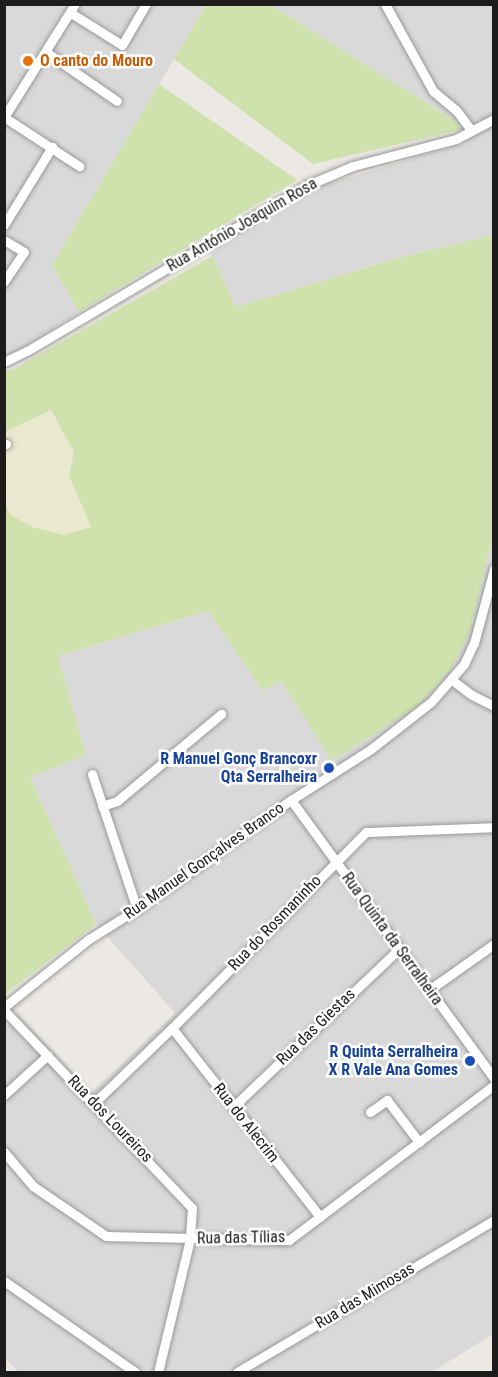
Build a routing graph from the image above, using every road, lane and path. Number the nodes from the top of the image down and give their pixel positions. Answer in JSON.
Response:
{"nodes":[{"id":1,"x":146,"y":4,"type":"edge"},
{"id":2,"x":385,"y":4,"type":"edge"},
{"id":3,"x":73,"y":8,"type":"edge"},
{"id":4,"x":46,"y":52,"type":"junction"},
{"id":5,"x":117,"y":101,"type":"dead end"},
{"id":6,"x":4,"y":117,"type":"edge"},
{"id":7,"x":494,"y":119,"type":"edge"},
{"id":8,"x":472,"y":131,"type":"junction"},
{"id":9,"x":52,"y":147,"type":"junction"},
{"id":10,"x":79,"y":166,"type":"dead end"},
{"id":11,"x":4,"y":225,"type":"edge"},
{"id":12,"x":4,"y":240,"type":"edge"},
{"id":13,"x":4,"y":282,"type":"edge"},
{"id":14,"x":4,"y":362,"type":"edge"},
{"id":15,"x":494,"y":569,"type":"edge"},
{"id":16,"x":452,"y":680,"type":"junction"},
{"id":17,"x":494,"y":706,"type":"edge"},
{"id":18,"x":221,"y":714,"type":"dead end"},
{"id":19,"x":92,"y":774,"type":"dead end"},
{"id":20,"x":291,"y":800,"type":"junction"},
{"id":21,"x":102,"y":807,"type":"junction"},
{"id":22,"x":494,"y":827,"type":"edge"},
{"id":23,"x":335,"y":862,"type":"junction"},
{"id":24,"x":137,"y":909,"type":"junction"},
{"id":25,"x":494,"y":944,"type":"edge"},
{"id":26,"x":399,"y":949,"type":"junction"},
{"id":27,"x":429,"y":990,"type":"junction"},
{"id":28,"x":4,"y":1008,"type":"edge"},
{"id":29,"x":172,"y":1028,"type":"junction"},
{"id":30,"x":48,"y":1054,"type":"junction"},
{"id":31,"x":494,"y":1078,"type":"edge"},
{"id":32,"x":494,"y":1085,"type":"edge"},
{"id":33,"x":4,"y":1095,"type":"edge"},
{"id":34,"x":94,"y":1103,"type":"junction"},
{"id":35,"x":234,"y":1106,"type":"junction"},
{"id":36,"x":370,"y":1112,"type":"dead end"},
{"id":37,"x":418,"y":1142,"type":"junction"},
{"id":38,"x":4,"y":1152,"type":"edge"},
{"id":39,"x":320,"y":1217,"type":"junction"},
{"id":40,"x":494,"y":1220,"type":"edge"},
{"id":41,"x":190,"y":1239,"type":"junction"},
{"id":42,"x":4,"y":1281,"type":"edge"},
{"id":43,"x":135,"y":1372,"type":"edge"},
{"id":44,"x":158,"y":1372,"type":"edge"},
{"id":45,"x":237,"y":1372,"type":"edge"}],
"edges":[{"from":1,"to":3,"type":"street"},
{"from":2,"to":8,"type":"street"},
{"from":3,"to":4,"type":"street"},
{"from":4,"to":5,"type":"street"},
{"from":4,"to":6,"type":"street"},
{"from":6,"to":9,"type":"street"},
{"from":7,"to":8,"type":"street","name":"Rua António Joaquim Rosa"},
{"from":8,"to":14,"type":"street","name":"Rua António Joaquim Rosa"},
{"from":9,"to":10,"type":"street"},
{"from":9,"to":11,"type":"street"},
{"from":12,"to":13,"type":"street"},
{"from":15,"to":16,"type":"street","name":"Rua Manuel Gonçalves Branco"},
{"from":16,"to":17,"type":"street"},
{"from":16,"to":20,"type":"street","name":"Rua Manuel Gonçalves Branco"},
{"from":18,"to":21,"type":"street"},
{"from":19,"to":21,"type":"street"},
{"from":20,"to":23,"type":"street","name":"Rua Quinta da Serralheira"},
{"from":20,"to":24,"type":"street","name":"Rua Manuel Gonçalves Branco"},
{"from":21,"to":24,"type":"street"},
{"from":22,"to":23,"type":"street","name":"Rua do Rosmaninho"},
{"from":23,"to":26,"type":"street","name":"Rua Quinta da Serralheira"},
{"from":23,"to":29,"type":"street","name":"Rua do Rosmaninho"},
{"from":24,"to":28,"type":"street","name":"Rua Manuel Gonçalves Branco"},
{"from":25,"to":27,"type":"street"},
{"from":26,"to":27,"type":"street","name":"Rua Quinta da Serralheira"},
{"from":26,"to":35,"type":"street","name":"Rua das Giestas"},
{"from":27,"to":31,"type":"street","name":"Rua Quinta da Serralheira"},
{"from":28,"to":30,"type":"street","name":"Rua dos Loureiros"},
{"from":29,"to":34,"type":"street","name":"Rua do Rosmaninho"},
{"from":29,"to":35,"type":"street","name":"Rua do Alecrim"},
{"from":30,"to":33,"type":"street"},
{"from":30,"to":34,"type":"street","name":"Rua dos Loureiros"},
{"from":32,"to":37,"type":"street","name":"Rua das Tílias"},
{"from":34,"to":41,"type":"street","name":"Rua dos Loureiros"},
{"from":35,"to":39,"type":"street","name":"Rua do Alecrim"},
{"from":36,"to":37,"type":"street"},
{"from":37,"to":39,"type":"street","name":"Rua das Tílias"},
{"from":38,"to":41,"type":"street","name":"Rua das Tílias"},
{"from":39,"to":41,"type":"street","name":"Rua das Tílias"},
{"from":40,"to":45,"type":"street","name":"Rua das Mimosas"},
{"from":41,"to":44,"type":"street","name":"Rua dos Loureiros"},
{"from":42,"to":43,"type":"street"}]}
